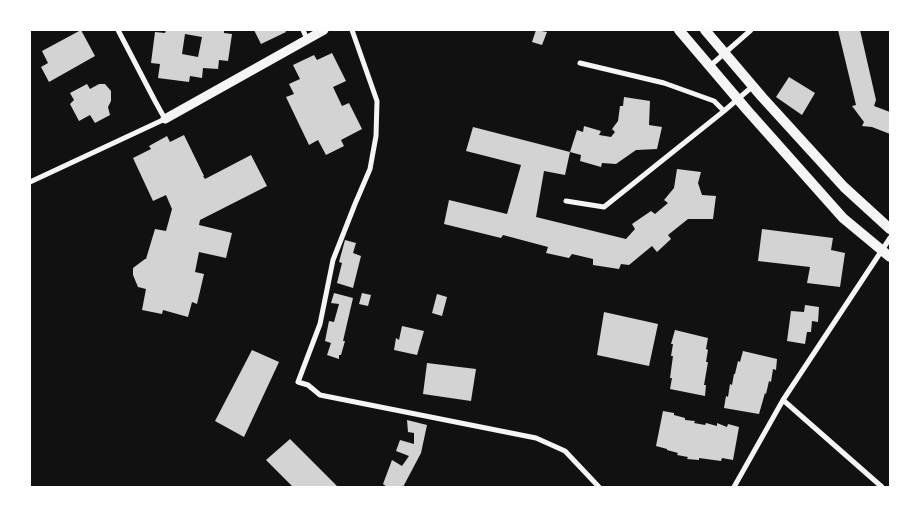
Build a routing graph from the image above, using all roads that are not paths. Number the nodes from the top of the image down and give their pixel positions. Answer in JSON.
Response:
{"nodes":[{"id":1,"x":118,"y":30,"type":"edge"},
{"id":2,"x":302,"y":30,"type":"edge"},
{"id":3,"x":324,"y":30,"type":"edge"},
{"id":4,"x":352,"y":30,"type":"edge"},
{"id":5,"x":679,"y":30,"type":"edge"},
{"id":6,"x":705,"y":30,"type":"edge"},
{"id":7,"x":751,"y":30,"type":"edge"},
{"id":8,"x":307,"y":39,"type":"junction"},
{"id":9,"x":725,"y":52,"type":"junction"},
{"id":10,"x":580,"y":63,"type":"dead end"},
{"id":11,"x":710,"y":66,"type":"junction"},
{"id":12,"x":753,"y":86,"type":"junction"},
{"id":13,"x":738,"y":100,"type":"junction"},
{"id":14,"x":724,"y":111,"type":"junction"},
{"id":15,"x":165,"y":118,"type":"junction"},
{"id":16,"x":30,"y":182,"type":"edge"},
{"id":17,"x":566,"y":200,"type":"dead end"},
{"id":18,"x":890,"y":229,"type":"edge"},
{"id":19,"x":890,"y":238,"type":"edge"},
{"id":20,"x":886,"y":254,"type":"edge"},
{"id":21,"x":783,"y":400,"type":"junction"},
{"id":22,"x":599,"y":487,"type":"edge"},
{"id":23,"x":734,"y":487,"type":"edge"},
{"id":24,"x":882,"y":487,"type":"edge"}],
"edges":[{"from":1,"to":15,"type":"street"},
{"from":2,"to":8,"type":"street"},
{"from":3,"to":8,"type":"street"},
{"from":4,"to":22,"type":"street"},
{"from":5,"to":11,"type":"main road"},
{"from":6,"to":9,"type":"main road"},
{"from":7,"to":9,"type":"street"},
{"from":8,"to":15,"type":"street"},
{"from":9,"to":11,"type":"street"},
{"from":9,"to":12,"type":"main road"},
{"from":10,"to":14,"type":"street"},
{"from":11,"to":13,"type":"main road"},
{"from":12,"to":13,"type":"street"},
{"from":12,"to":18,"type":"main road"},
{"from":13,"to":14,"type":"street"},
{"from":13,"to":20,"type":"main road"},
{"from":14,"to":17,"type":"street"},
{"from":15,"to":16,"type":"street"},
{"from":19,"to":20,"type":"street"},
{"from":20,"to":21,"type":"street"},
{"from":21,"to":23,"type":"street"},
{"from":21,"to":24,"type":"street"}]}
